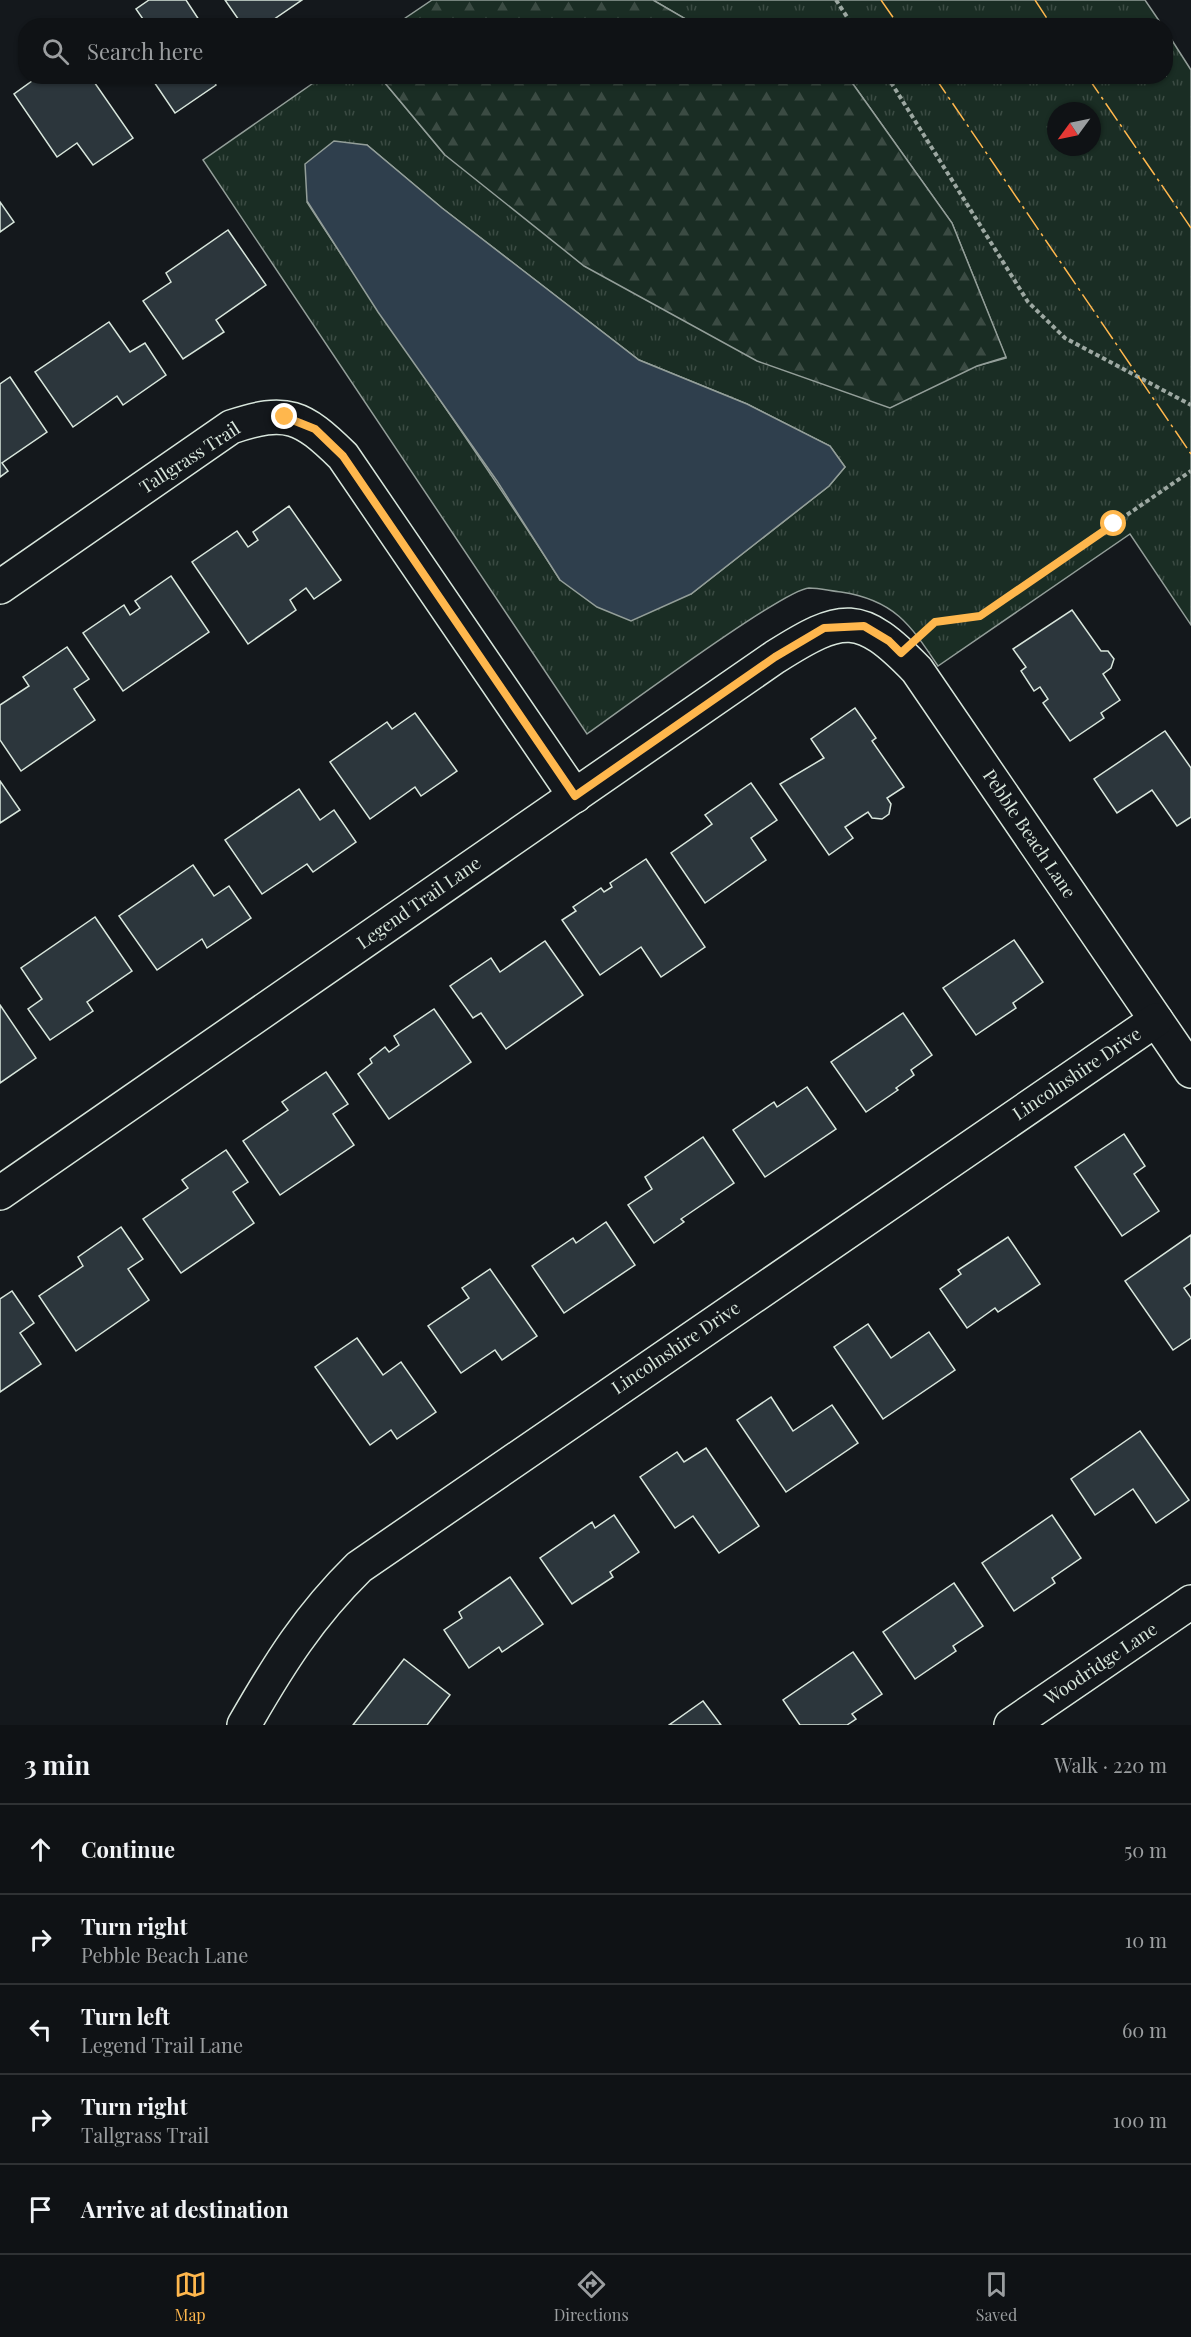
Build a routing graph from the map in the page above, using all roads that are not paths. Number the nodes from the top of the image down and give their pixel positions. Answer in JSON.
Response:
{"nodes":[{"id":1,"x":0,"y":587,"type":"edge"},
{"id":2,"x":844,"y":626,"type":"joint"},
{"id":3,"x":575,"y":796,"type":"junction"},
{"id":4,"x":1156,"y":1020,"type":"junction"},
{"id":5,"x":1191,"y":1071,"type":"edge"},
{"id":6,"x":0,"y":1193,"type":"edge"},
{"id":7,"x":1191,"y":1602,"type":"edge"},
{"id":8,"x":244,"y":1725,"type":"edge"},
{"id":9,"x":1011,"y":1725,"type":"edge"}],
"edges":[{"from":1,"to":3,"type":"street","name":"Tallgrass Trail"},
{"from":2,"to":3,"type":"street","name":"Legend Trail Lane"},
{"from":2,"to":4,"type":"street","name":"Pebble Beach Lane"},
{"from":3,"to":6,"type":"street","name":"Legend Trail Lane"},
{"from":4,"to":5,"type":"street","name":"Pebble Beach Lane"},
{"from":4,"to":8,"type":"street","name":"Lincolnshire Drive"},
{"from":7,"to":9,"type":"street","name":"Woodridge Lane"}]}
